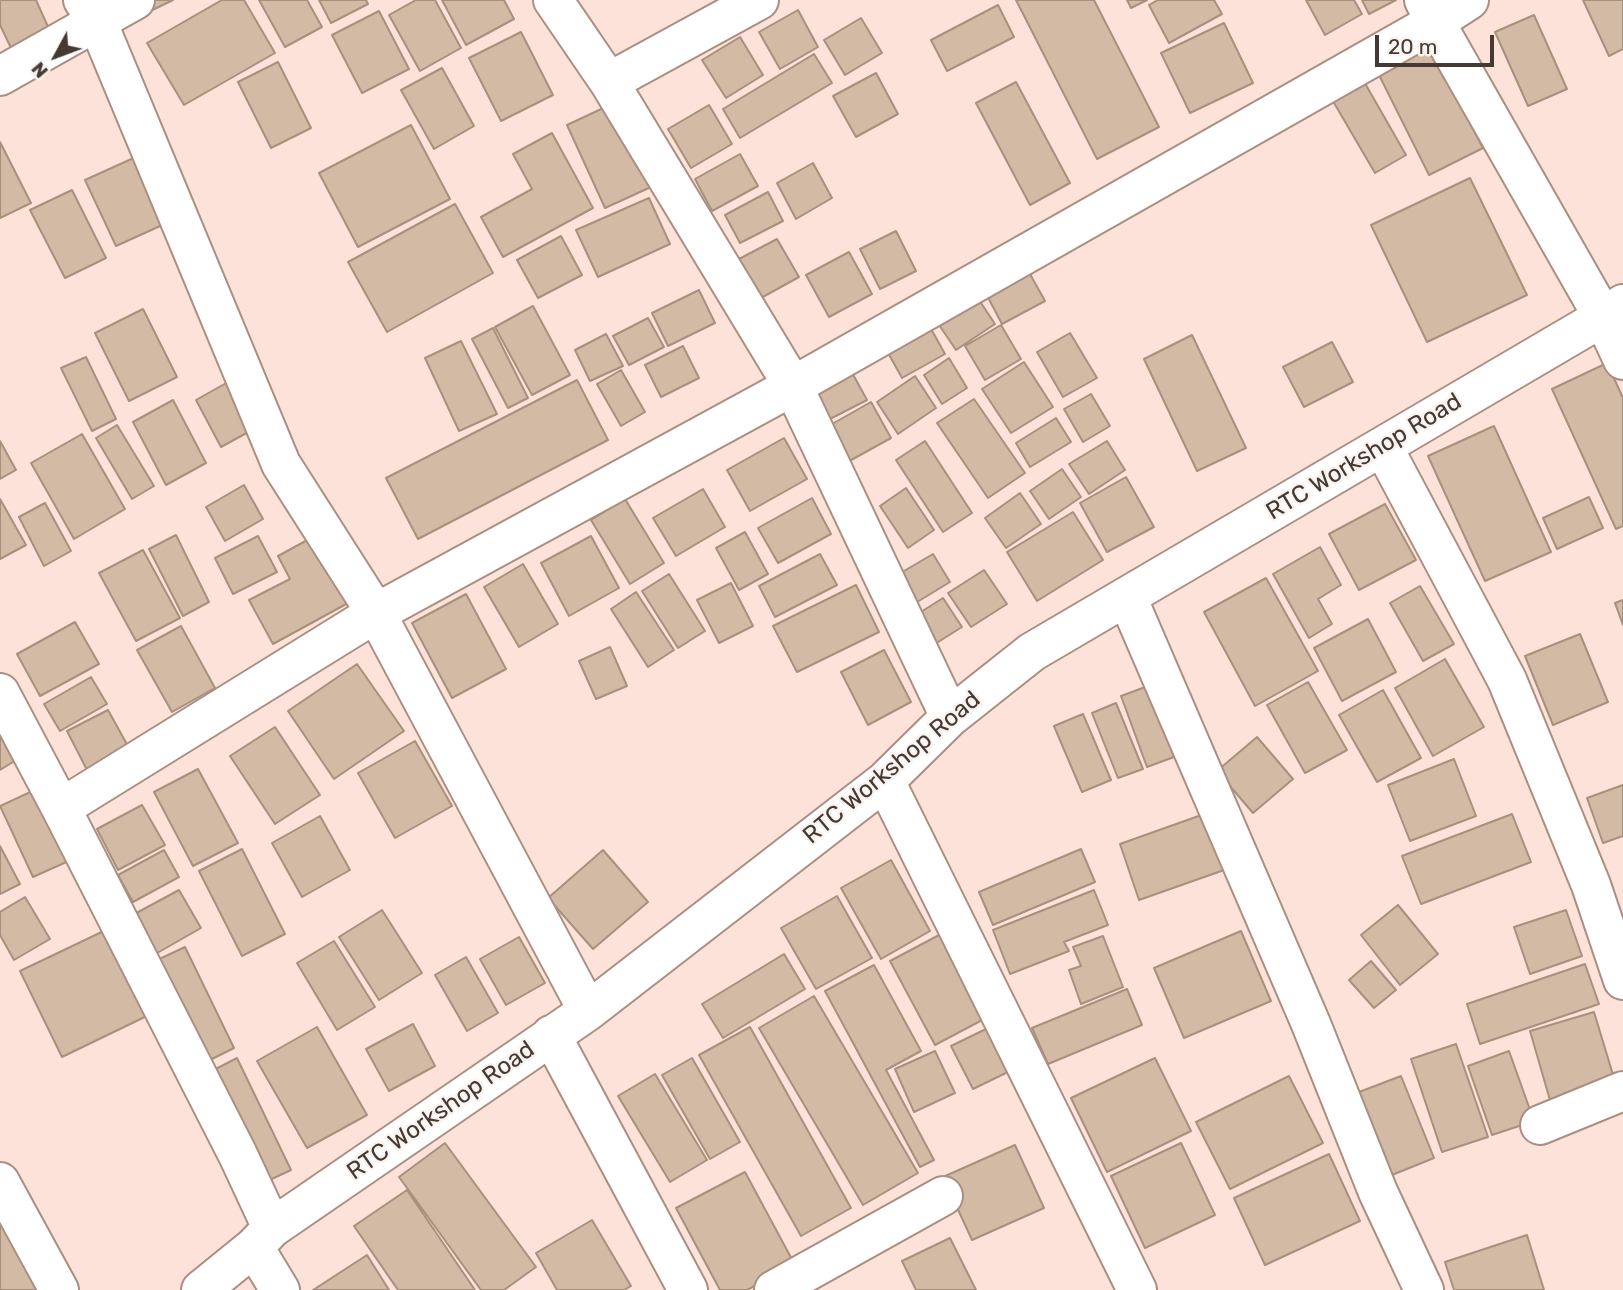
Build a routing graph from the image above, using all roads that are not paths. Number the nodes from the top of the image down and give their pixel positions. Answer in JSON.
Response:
{"nodes":[{"id":1,"x":135,"y":0,"type":"edge"},
{"id":2,"x":553,"y":0,"type":"edge"},
{"id":3,"x":760,"y":0,"type":"edge"},
{"id":4,"x":1469,"y":0,"type":"edge"},
{"id":5,"x":90,"y":11,"type":"edge"},
{"id":6,"x":1429,"y":11,"type":"edge"},
{"id":7,"x":0,"y":76,"type":"edge"},
{"id":8,"x":609,"y":82,"type":"junction"},
{"id":9,"x":1613,"y":311,"type":"edge"},
{"id":10,"x":1623,"y":360,"type":"edge"},
{"id":11,"x":793,"y":386,"type":"junction"},
{"id":12,"x":1383,"y":447,"type":"junction"},
{"id":13,"x":1127,"y":597,"type":"junction"},
{"id":14,"x":376,"y":613,"type":"junction"},
{"id":15,"x":0,"y":693,"type":"edge"},
{"id":16,"x":950,"y":717,"type":"junction"},
{"id":17,"x":885,"y":781,"type":"junction"},
{"id":18,"x":61,"y":808,"type":"junction"},
{"id":19,"x":1623,"y":980,"type":"edge"},
{"id":20,"x":588,"y":1011,"type":"junction"},
{"id":21,"x":551,"y":1035,"type":"junction"},
{"id":22,"x":1623,"y":1091,"type":"edge"},
{"id":23,"x":1540,"y":1125,"type":"dead end"},
{"id":24,"x":0,"y":1182,"type":"edge"},
{"id":25,"x":943,"y":1196,"type":"dead end"},
{"id":26,"x":263,"y":1237,"type":"junction"},
{"id":27,"x":59,"y":1290,"type":"edge"},
{"id":28,"x":201,"y":1290,"type":"edge"},
{"id":29,"x":280,"y":1290,"type":"edge"},
{"id":30,"x":688,"y":1290,"type":"edge"},
{"id":31,"x":774,"y":1290,"type":"edge"},
{"id":32,"x":1136,"y":1290,"type":"edge"},
{"id":33,"x":1424,"y":1290,"type":"edge"}],
"edges":[{"from":1,"to":5,"type":"street"},
{"from":2,"to":8,"type":"street"},
{"from":3,"to":8,"type":"street"},
{"from":4,"to":6,"type":"street"},
{"from":5,"to":7,"type":"street"},
{"from":5,"to":14,"type":"street"},
{"from":6,"to":9,"type":"street"},
{"from":6,"to":11,"type":"street"},
{"from":8,"to":11,"type":"street"},
{"from":9,"to":10,"type":"street"},
{"from":9,"to":12,"type":"street","name":"RTC Workshop Road"},
{"from":11,"to":14,"type":"street"},
{"from":11,"to":16,"type":"street"},
{"from":12,"to":13,"type":"street","name":"RTC Workshop Road"},
{"from":12,"to":19,"type":"street"},
{"from":13,"to":16,"type":"street","name":"RTC Workshop Road"},
{"from":13,"to":33,"type":"street"},
{"from":14,"to":18,"type":"street"},
{"from":14,"to":20,"type":"street"},
{"from":15,"to":18,"type":"street"},
{"from":16,"to":17,"type":"street","name":"RTC Workshop Road"},
{"from":17,"to":20,"type":"street","name":"RTC Workshop Road"},
{"from":17,"to":32,"type":"street"},
{"from":18,"to":26,"type":"street"},
{"from":20,"to":21,"type":"street","name":"RTC Workshop Road"},
{"from":21,"to":26,"type":"street","name":"RTC Workshop Road"},
{"from":21,"to":30,"type":"street"},
{"from":22,"to":23,"type":"street"},
{"from":24,"to":27,"type":"street"},
{"from":25,"to":31,"type":"street"},
{"from":26,"to":28,"type":"street","name":"RTC Workshop Road"},
{"from":26,"to":29,"type":"street"}]}
